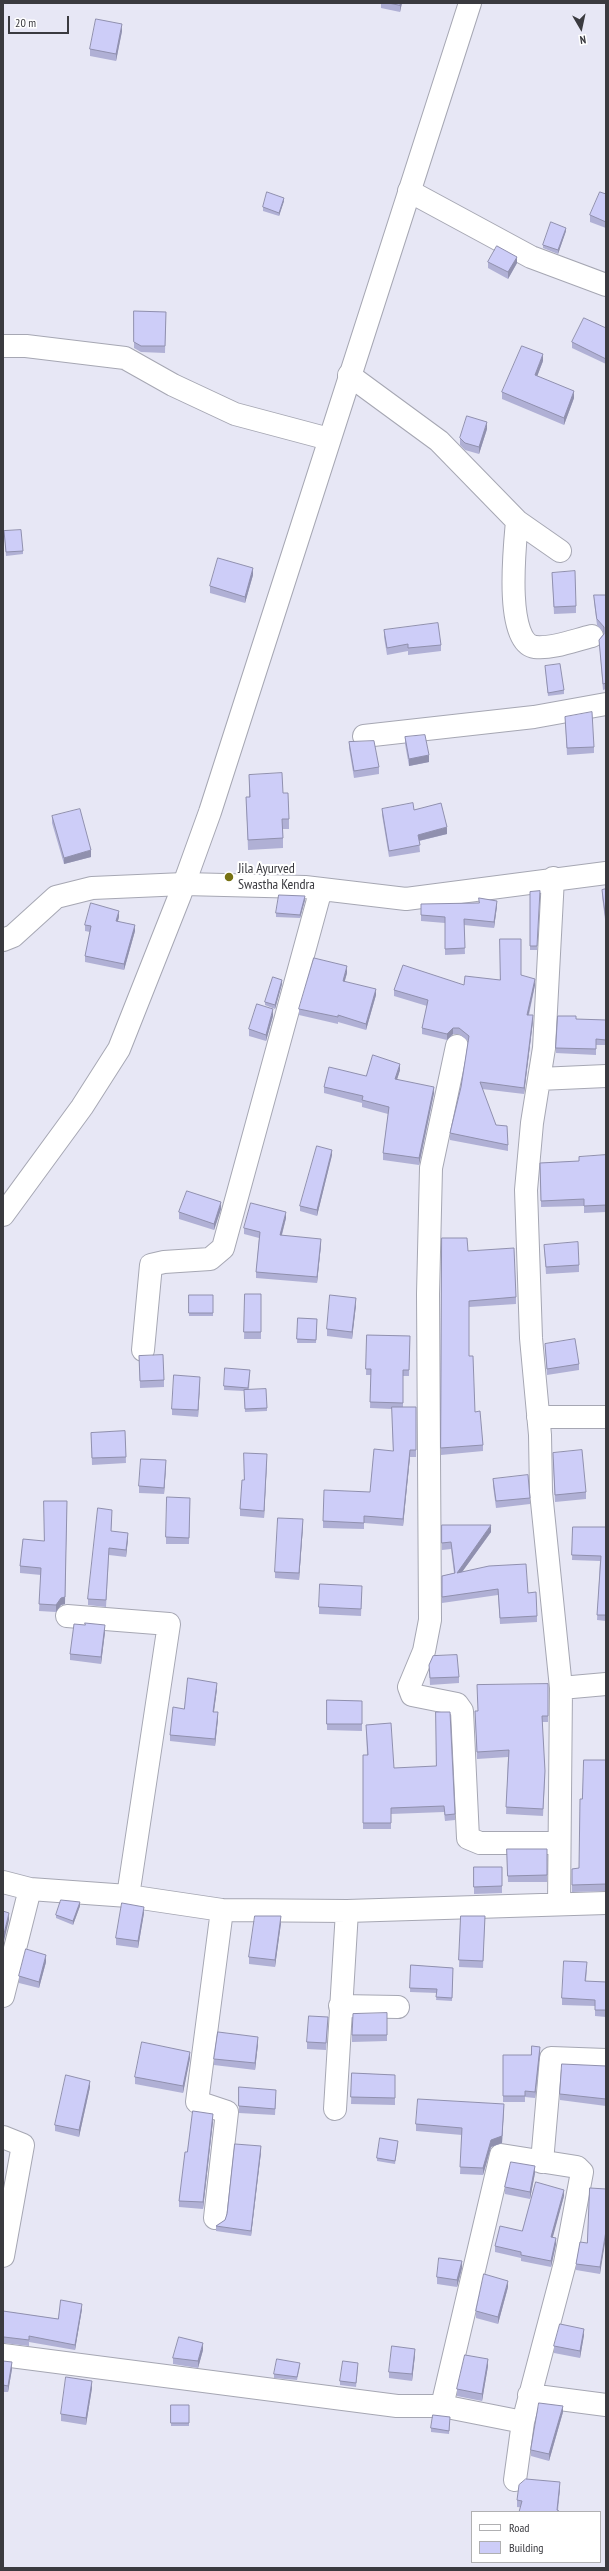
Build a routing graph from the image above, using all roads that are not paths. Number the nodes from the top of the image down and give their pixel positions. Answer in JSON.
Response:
{"nodes":[{"id":1,"x":470,"y":3,"type":"edge"},
{"id":2,"x":409,"y":191,"type":"junction"},
{"id":3,"x":606,"y":285,"type":"edge"},
{"id":4,"x":3,"y":346,"type":"edge"},
{"id":5,"x":349,"y":375,"type":"junction"},
{"id":6,"x":329,"y":439,"type":"junction"},
{"id":7,"x":517,"y":521,"type":"junction"},
{"id":8,"x":560,"y":551,"type":"dead end"},
{"id":9,"x":592,"y":636,"type":"dead end"},
{"id":10,"x":606,"y":704,"type":"edge"},
{"id":11,"x":364,"y":736,"type":"dead end"},
{"id":12,"x":606,"y":873,"type":"edge"},
{"id":13,"x":553,"y":878,"type":"junction"},
{"id":14,"x":184,"y":884,"type":"junction"},
{"id":15,"x":321,"y":889,"type":"junction"},
{"id":16,"x":3,"y":940,"type":"edge"},
{"id":17,"x":458,"y":1046,"type":"dead end"},
{"id":18,"x":606,"y":1076,"type":"edge"},
{"id":19,"x":539,"y":1079,"type":"junction"},
{"id":20,"x":3,"y":1215,"type":"edge"},
{"id":21,"x":142,"y":1350,"type":"dead end"},
{"id":22,"x":538,"y":1417,"type":"junction"},
{"id":23,"x":606,"y":1417,"type":"edge"},
{"id":24,"x":67,"y":1616,"type":"dead end"},
{"id":25,"x":606,"y":1684,"type":"edge"},
{"id":26,"x":561,"y":1688,"type":"junction"},
{"id":27,"x":559,"y":1844,"type":"junction"},
{"id":28,"x":3,"y":1882,"type":"edge"},
{"id":29,"x":30,"y":1889,"type":"junction"},
{"id":30,"x":128,"y":1896,"type":"junction"},
{"id":31,"x":606,"y":1903,"type":"edge"},
{"id":32,"x":559,"y":1904,"type":"junction"},
{"id":33,"x":222,"y":1910,"type":"junction"},
{"id":34,"x":347,"y":1911,"type":"junction"},
{"id":35,"x":3,"y":1996,"type":"edge"},
{"id":36,"x":340,"y":2006,"type":"junction"},
{"id":37,"x":398,"y":2007,"type":"dead end"},
{"id":38,"x":606,"y":2060,"type":"edge"},
{"id":39,"x":334,"y":2109,"type":"dead end"},
{"id":40,"x":3,"y":2137,"type":"edge"},
{"id":41,"x":542,"y":2162,"type":"junction"},
{"id":42,"x":215,"y":2218,"type":"dead end"},
{"id":43,"x":3,"y":2256,"type":"edge"},
{"id":44,"x":3,"y":2355,"type":"edge"},
{"id":45,"x":529,"y":2396,"type":"junction"},
{"id":46,"x":606,"y":2405,"type":"edge"},
{"id":47,"x":442,"y":2406,"type":"junction"},
{"id":48,"x":523,"y":2422,"type":"junction"},
{"id":49,"x":515,"y":2480,"type":"dead end"}],
"edges":[{"from":1,"to":2,"type":"street"},
{"from":2,"to":3,"type":"street"},
{"from":2,"to":5,"type":"street"},
{"from":4,"to":6,"type":"street"},
{"from":5,"to":6,"type":"street"},
{"from":5,"to":7,"type":"street"},
{"from":6,"to":14,"type":"street"},
{"from":7,"to":8,"type":"street"},
{"from":7,"to":9,"type":"street"},
{"from":10,"to":11,"type":"street"},
{"from":12,"to":13,"type":"street"},
{"from":13,"to":15,"type":"street"},
{"from":13,"to":19,"type":"street"},
{"from":14,"to":15,"type":"street"},
{"from":14,"to":16,"type":"street"},
{"from":14,"to":20,"type":"street"},
{"from":15,"to":21,"type":"street"},
{"from":17,"to":27,"type":"street"},
{"from":18,"to":19,"type":"street"},
{"from":19,"to":22,"type":"street"},
{"from":22,"to":23,"type":"street"},
{"from":22,"to":26,"type":"street"},
{"from":24,"to":30,"type":"street"},
{"from":25,"to":26,"type":"street"},
{"from":26,"to":27,"type":"street"},
{"from":27,"to":32,"type":"street"},
{"from":28,"to":29,"type":"street"},
{"from":29,"to":30,"type":"street"},
{"from":29,"to":35,"type":"street"},
{"from":30,"to":33,"type":"street"},
{"from":31,"to":32,"type":"street"},
{"from":32,"to":34,"type":"street"},
{"from":33,"to":34,"type":"street"},
{"from":33,"to":42,"type":"street"},
{"from":34,"to":36,"type":"street"},
{"from":36,"to":37,"type":"street"},
{"from":36,"to":39,"type":"street"},
{"from":38,"to":41,"type":"street"},
{"from":40,"to":43,"type":"street"},
{"from":41,"to":45,"type":"street"},
{"from":41,"to":47,"type":"street"},
{"from":44,"to":47,"type":"street"},
{"from":45,"to":46,"type":"street"},
{"from":45,"to":48,"type":"street"},
{"from":47,"to":48,"type":"street"},
{"from":48,"to":49,"type":"street"}]}
